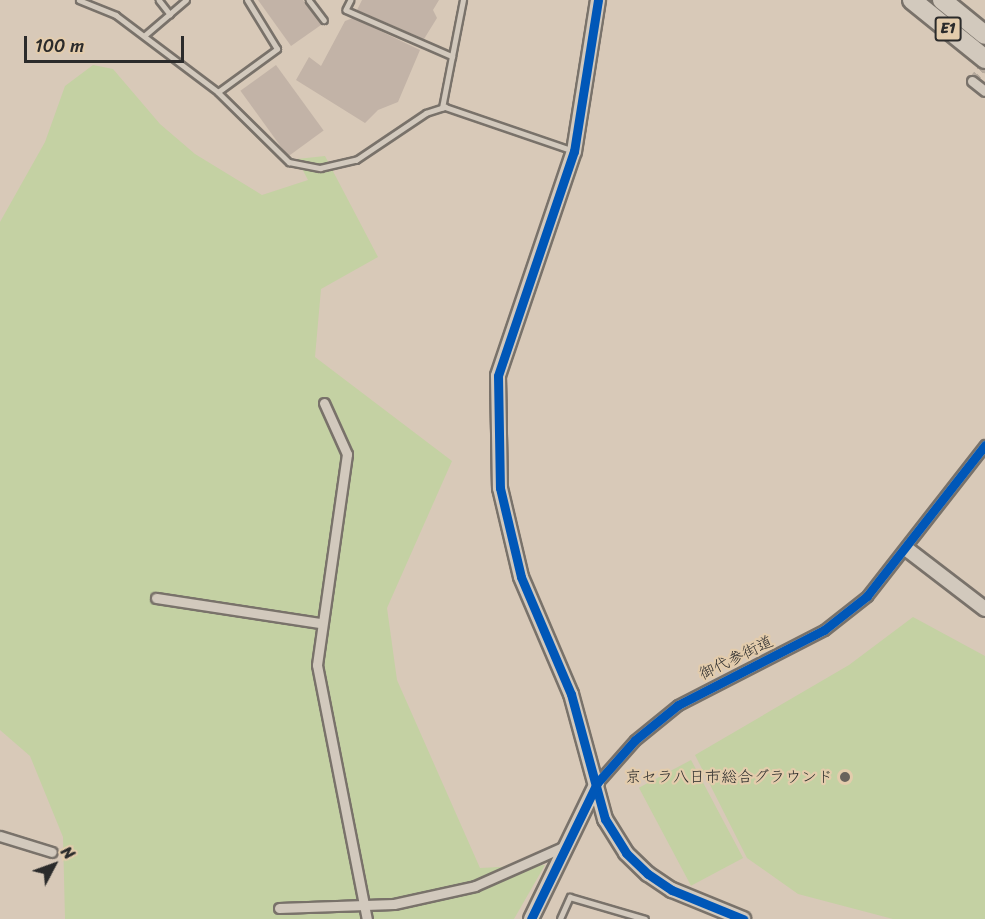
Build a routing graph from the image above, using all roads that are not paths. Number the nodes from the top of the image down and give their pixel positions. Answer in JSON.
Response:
{"nodes":[{"id":1,"x":80,"y":0,"type":"edge"},
{"id":2,"x":159,"y":0,"type":"edge"},
{"id":3,"x":186,"y":0,"type":"edge"},
{"id":4,"x":247,"y":0,"type":"edge"},
{"id":5,"x":309,"y":0,"type":"edge"},
{"id":6,"x":351,"y":0,"type":"edge"},
{"id":7,"x":463,"y":0,"type":"edge"},
{"id":8,"x":598,"y":0,"type":"edge"},
{"id":9,"x":912,"y":0,"type":"edge"},
{"id":10,"x":942,"y":0,"type":"edge"},
{"id":11,"x":170,"y":14,"type":"junction"},
{"id":12,"x":324,"y":20,"type":"dead end"},
{"id":13,"x":985,"y":35,"type":"edge"},
{"id":14,"x":144,"y":36,"type":"junction"},
{"id":15,"x":452,"y":56,"type":"junction"},
{"id":16,"x":985,"y":59,"type":"edge"},
{"id":17,"x":972,"y":81,"type":"dead end"},
{"id":18,"x":985,"y":91,"type":"edge"},
{"id":19,"x":218,"y":92,"type":"junction"},
{"id":20,"x":442,"y":108,"type":"junction"},
{"id":21,"x":574,"y":151,"type":"junction"},
{"id":22,"x":324,"y":403,"type":"dead end"},
{"id":23,"x":985,"y":446,"type":"edge"},
{"id":24,"x":908,"y":550,"type":"junction"},
{"id":25,"x":156,"y":598,"type":"dead end"},
{"id":26,"x":985,"y":609,"type":"edge"},
{"id":27,"x":320,"y":623,"type":"junction"},
{"id":28,"x":597,"y":783,"type":"junction"},
{"id":29,"x":0,"y":836,"type":"edge"},
{"id":30,"x":563,"y":847,"type":"junction"},
{"id":31,"x":52,"y":852,"type":"dead end"},
{"id":32,"x":279,"y":908,"type":"dead end"},
{"id":33,"x":365,"y":908,"type":"junction"},
{"id":34,"x":722,"y":916,"type":"edge"},
{"id":35,"x":367,"y":919,"type":"edge"},
{"id":36,"x":531,"y":919,"type":"edge"},
{"id":37,"x":560,"y":919,"type":"edge"},
{"id":38,"x":645,"y":919,"type":"edge"},
{"id":39,"x":743,"y":919,"type":"edge"}],
"edges":[{"from":1,"to":14,"type":"lane"},
{"from":2,"to":11,"type":"lane"},
{"from":3,"to":11,"type":"lane"},
{"from":4,"to":19,"type":"lane"},
{"from":5,"to":12,"type":"lane"},
{"from":6,"to":15,"type":"lane"},
{"from":7,"to":15,"type":"lane"},
{"from":8,"to":21,"type":"street"},
{"from":9,"to":16,"type":"highway","number":"E1"},
{"from":10,"to":13,"type":"highway","number":"E1"},
{"from":11,"to":14,"type":"lane"},
{"from":14,"to":19,"type":"lane"},
{"from":15,"to":20,"type":"lane"},
{"from":17,"to":18,"type":"street"},
{"from":19,"to":20,"type":"lane"},
{"from":20,"to":21,"type":"lane"},
{"from":21,"to":28,"type":"street"},
{"from":22,"to":27,"type":"street"},
{"from":23,"to":24,"type":"street","name":"御代参街道"},
{"from":24,"to":26,"type":"street"},
{"from":24,"to":28,"type":"street","name":"御代参街道"},
{"from":25,"to":27,"type":"street"},
{"from":27,"to":33,"type":"street"},
{"from":28,"to":30,"type":"street","name":"御代参街道"},
{"from":28,"to":34,"type":"street"},
{"from":29,"to":31,"type":"street"},
{"from":30,"to":33,"type":"street"},
{"from":30,"to":36,"type":"street","name":"御代参街道"},
{"from":32,"to":33,"type":"street"},
{"from":33,"to":35,"type":"street"},
{"from":34,"to":39,"type":"street"},
{"from":37,"to":38,"type":"lane"}]}
